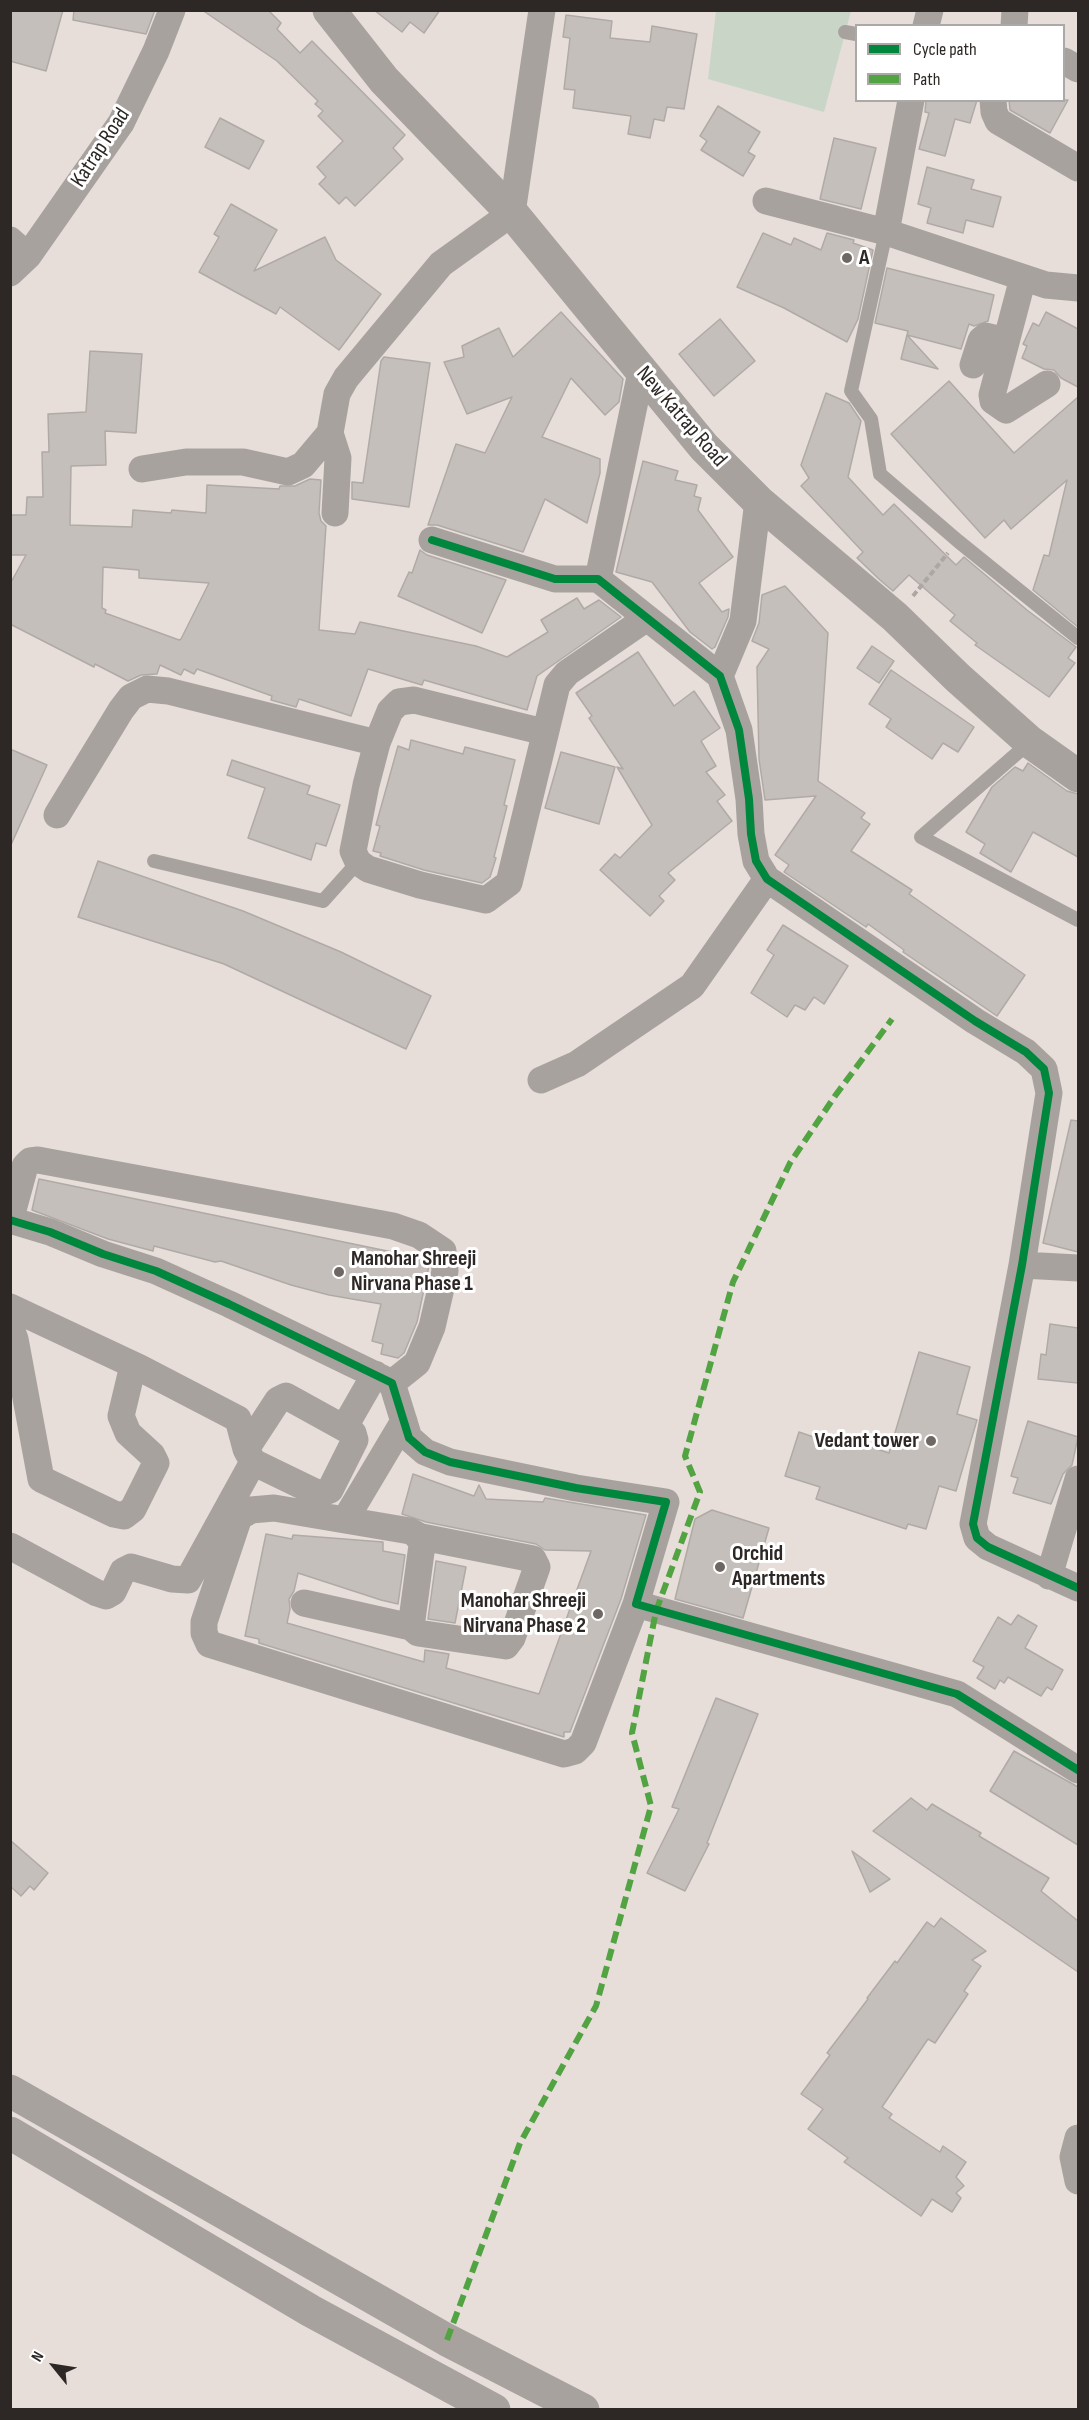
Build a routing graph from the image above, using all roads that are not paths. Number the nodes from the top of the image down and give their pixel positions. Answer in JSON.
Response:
{"nodes":[{"id":1,"x":172,"y":10,"type":"edge"},
{"id":2,"x":329,"y":10,"type":"edge"},
{"id":3,"x":542,"y":10,"type":"edge"},
{"id":4,"x":910,"y":102,"type":"edge"},
{"id":5,"x":993,"y":102,"type":"edge"},
{"id":6,"x":1078,"y":168,"type":"edge"},
{"id":7,"x":766,"y":201,"type":"dead end"},
{"id":8,"x":512,"y":213,"type":"junction"},
{"id":9,"x":885,"y":232,"type":"junction"},
{"id":10,"x":16,"y":257,"type":"edge"},
{"id":11,"x":1023,"y":278,"type":"junction"},
{"id":12,"x":1078,"y":288,"type":"edge"},
{"id":13,"x":1006,"y":341,"type":"junction"},
{"id":14,"x":973,"y":365,"type":"dead end"},
{"id":15,"x":640,"y":372,"type":"junction"},
{"id":16,"x":1047,"y":384,"type":"dead end"},
{"id":17,"x":330,"y":433,"type":"junction"},
{"id":18,"x":142,"y":469,"type":"dead end"},
{"id":19,"x":758,"y":501,"type":"junction"},
{"id":20,"x":335,"y":513,"type":"dead end"},
{"id":21,"x":432,"y":540,"type":"dead end"},
{"id":22,"x":598,"y":579,"type":"junction"},
{"id":23,"x":647,"y":618,"type":"junction"},
{"id":24,"x":1078,"y":638,"type":"edge"},
{"id":25,"x":720,"y":676,"type":"junction"},
{"id":26,"x":544,"y":732,"type":"junction"},
{"id":27,"x":1030,"y":742,"type":"junction"},
{"id":28,"x":377,"y":743,"type":"junction"},
{"id":29,"x":1078,"y":776,"type":"edge"},
{"id":30,"x":57,"y":815,"type":"dead end"},
{"id":31,"x":154,"y":861,"type":"dead end"},
{"id":32,"x":358,"y":862,"type":"junction"},
{"id":33,"x":767,"y":879,"type":"junction"},
{"id":34,"x":1078,"y":920,"type":"edge"},
{"id":35,"x":541,"y":1080,"type":"dead end"},
{"id":36,"x":11,"y":1220,"type":"edge"},
{"id":37,"x":1022,"y":1265,"type":"junction"},
{"id":38,"x":1078,"y":1268,"type":"edge"},
{"id":39,"x":10,"y":1307,"type":"edge"},
{"id":40,"x":10,"y":1326,"type":"edge"},
{"id":41,"x":140,"y":1368,"type":"junction"},
{"id":42,"x":383,"y":1379,"type":"junction"},
{"id":43,"x":404,"y":1421,"type":"junction"},
{"id":44,"x":344,"y":1428,"type":"junction"},
{"id":45,"x":249,"y":1455,"type":"junction"},
{"id":46,"x":1078,"y":1479,"type":"edge"},
{"id":47,"x":345,"y":1520,"type":"junction"},
{"id":48,"x":417,"y":1536,"type":"junction"},
{"id":49,"x":10,"y":1546,"type":"edge"},
{"id":50,"x":1049,"y":1576,"type":"junction"},
{"id":51,"x":1078,"y":1588,"type":"edge"},
{"id":52,"x":304,"y":1603,"type":"dead end"},
{"id":53,"x":636,"y":1604,"type":"junction"},
{"id":54,"x":411,"y":1627,"type":"junction"},
{"id":55,"x":1078,"y":1770,"type":"edge"},
{"id":56,"x":10,"y":2091,"type":"edge"},
{"id":57,"x":10,"y":2133,"type":"edge"},
{"id":58,"x":1078,"y":2138,"type":"edge"},
{"id":59,"x":1078,"y":2181,"type":"edge"},
{"id":60,"x":494,"y":2409,"type":"edge"},
{"id":61,"x":583,"y":2409,"type":"edge"}],
"edges":[{"from":1,"to":10,"type":"street","name":"Katrap Road"},
{"from":2,"to":8,"type":"street","name":"New Katrap Road"},
{"from":3,"to":8,"type":"street"},
{"from":4,"to":9,"type":"street"},
{"from":5,"to":6,"type":"street"},
{"from":7,"to":9,"type":"street"},
{"from":8,"to":15,"type":"street","name":"New Katrap Road"},
{"from":8,"to":17,"type":"street"},
{"from":9,"to":11,"type":"street"},
{"from":9,"to":24,"type":"lane"},
{"from":11,"to":12,"type":"street"},
{"from":11,"to":13,"type":"street"},
{"from":13,"to":14,"type":"street"},
{"from":13,"to":16,"type":"street"},
{"from":15,"to":19,"type":"street","name":"New Katrap Road"},
{"from":15,"to":22,"type":"street"},
{"from":17,"to":18,"type":"street"},
{"from":17,"to":20,"type":"street"},
{"from":19,"to":25,"type":"street"},
{"from":19,"to":27,"type":"street","name":"New Katrap Road"},
{"from":21,"to":22,"type":"street"},
{"from":22,"to":23,"type":"street"},
{"from":23,"to":25,"type":"street"},
{"from":23,"to":26,"type":"street"},
{"from":25,"to":33,"type":"street"},
{"from":26,"to":28,"type":"street"},
{"from":26,"to":32,"type":"street"},
{"from":27,"to":29,"type":"street","name":"New Katrap Road"},
{"from":27,"to":34,"type":"lane"},
{"from":28,"to":30,"type":"street"},
{"from":28,"to":32,"type":"street"},
{"from":31,"to":32,"type":"lane"},
{"from":33,"to":35,"type":"street"},
{"from":33,"to":37,"type":"street"},
{"from":36,"to":42,"type":"street"},
{"from":36,"to":42,"type":"street"},
{"from":37,"to":38,"type":"street"},
{"from":37,"to":50,"type":"street"},
{"from":39,"to":41,"type":"street"},
{"from":40,"to":41,"type":"street"},
{"from":41,"to":45,"type":"street"},
{"from":42,"to":43,"type":"street"},
{"from":42,"to":44,"type":"street"},
{"from":43,"to":47,"type":"street"},
{"from":43,"to":53,"type":"street"},
{"from":44,"to":45,"type":"street"},
{"from":44,"to":45,"type":"street"},
{"from":45,"to":49,"type":"street"},
{"from":46,"to":50,"type":"street"},
{"from":47,"to":48,"type":"street"},
{"from":47,"to":53,"type":"street"},
{"from":48,"to":54,"type":"street"},
{"from":48,"to":54,"type":"street"},
{"from":50,"to":51,"type":"street"},
{"from":52,"to":54,"type":"street"},
{"from":53,"to":55,"type":"street"},
{"from":56,"to":61,"type":"street"},
{"from":57,"to":60,"type":"street"},
{"from":58,"to":59,"type":"street"}]}
